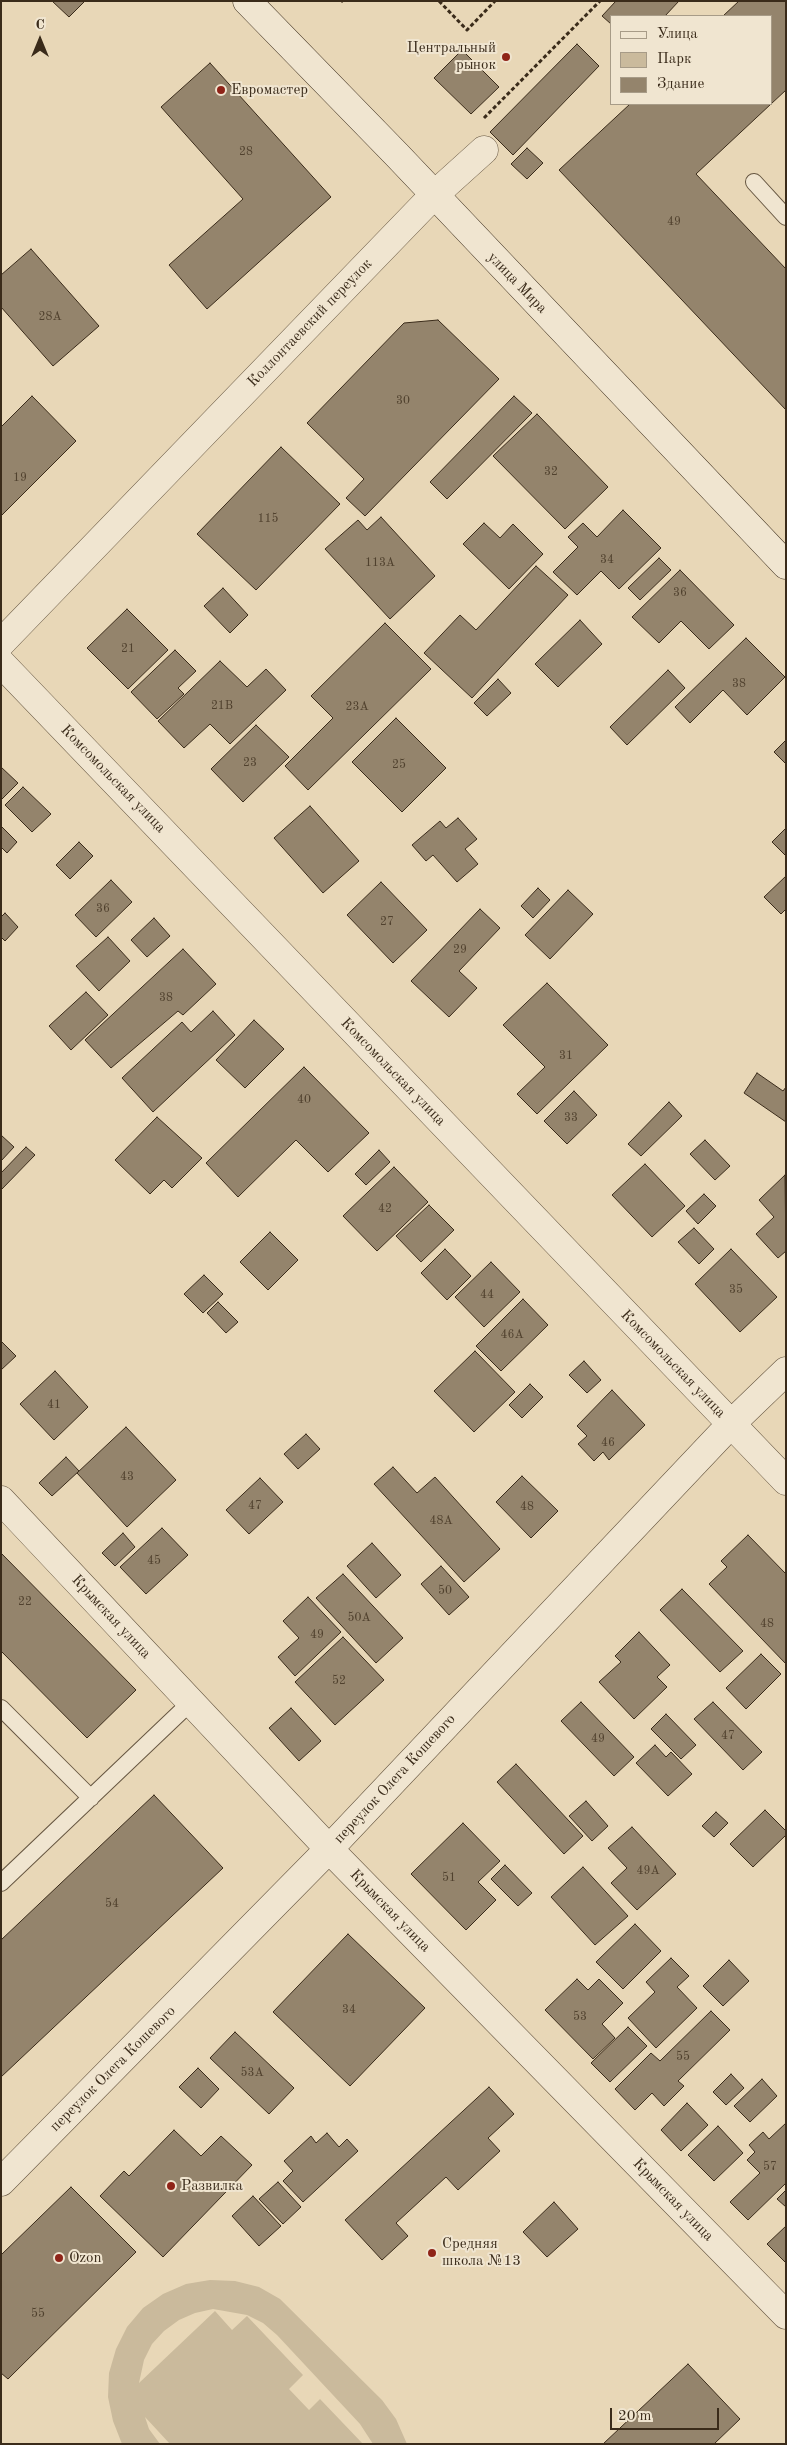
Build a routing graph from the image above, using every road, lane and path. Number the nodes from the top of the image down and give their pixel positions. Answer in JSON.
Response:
{"nodes":[{"id":1,"x":248,"y":1,"type":"edge"},
{"id":2,"x":440,"y":1,"type":"edge"},
{"id":3,"x":495,"y":1,"type":"edge"},
{"id":4,"x":600,"y":1,"type":"edge"},
{"id":5,"x":484,"y":150,"type":"joint"},
{"id":6,"x":754,"y":182,"type":"dead end"},
{"id":7,"x":433,"y":196,"type":"junction"},
{"id":8,"x":786,"y":217,"type":"edge"},
{"id":9,"x":786,"y":565,"type":"edge"},
{"id":10,"x":1,"y":643,"type":"edge"},
{"id":11,"x":1,"y":662,"type":"edge"},
{"id":12,"x":786,"y":1371,"type":"edge"},
{"id":13,"x":730,"y":1424,"type":"junction"},
{"id":14,"x":786,"y":1481,"type":"edge"},
{"id":15,"x":1,"y":1500,"type":"edge"},
{"id":16,"x":191,"y":1702,"type":"junction"},
{"id":17,"x":1,"y":1708,"type":"edge"},
{"id":18,"x":90,"y":1798,"type":"junction"},
{"id":19,"x":329,"y":1849,"type":"junction"},
{"id":20,"x":1,"y":1883,"type":"edge"},
{"id":21,"x":1,"y":2182,"type":"edge"},
{"id":22,"x":786,"y":2315,"type":"edge"}],
"edges":[{"from":1,"to":7,"type":"street","name":"улица Мира"},
{"from":2,"to":3,"type":"path"},
{"from":4,"to":5,"type":"path"},
{"from":5,"to":7,"type":"street","name":"Коллонтаевский переулок"},
{"from":6,"to":8,"type":"lane"},
{"from":7,"to":9,"type":"street","name":"улица Мира"},
{"from":7,"to":10,"type":"street","name":"Коллонтаевский переулок"},
{"from":11,"to":13,"type":"street","name":"Комсомольская улица"},
{"from":12,"to":13,"type":"street","name":"переулок Олега Кошевого"},
{"from":13,"to":14,"type":"street","name":"Комсомольская улица"},
{"from":13,"to":19,"type":"street","name":"переулок Олега Кошевого"},
{"from":15,"to":16,"type":"street","name":"Крымская улица"},
{"from":16,"to":18,"type":"lane"},
{"from":16,"to":19,"type":"street","name":"Крымская улица"},
{"from":17,"to":18,"type":"lane"},
{"from":18,"to":20,"type":"lane"},
{"from":19,"to":21,"type":"street","name":"переулок Олега Кошевого"},
{"from":19,"to":22,"type":"street","name":"Крымская улица"}]}
